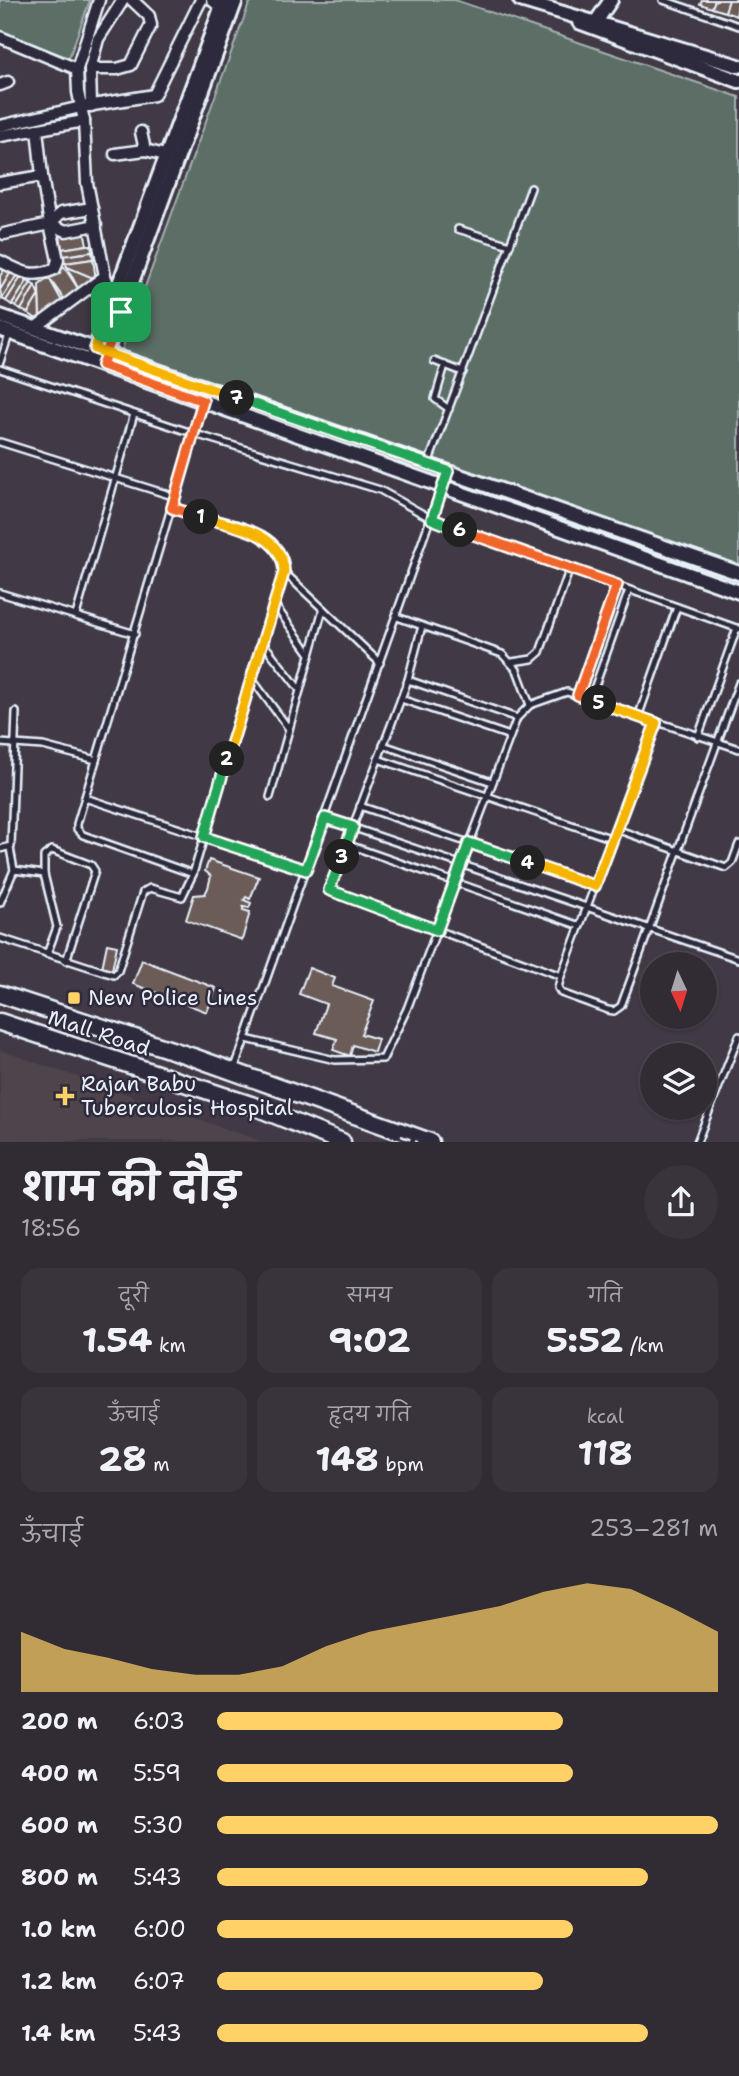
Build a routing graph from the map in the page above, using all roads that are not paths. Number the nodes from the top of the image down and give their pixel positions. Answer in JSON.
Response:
{"nodes":[{"id":1,"x":99,"y":0,"type":"edge"},
{"id":2,"x":123,"y":0,"type":"edge"},
{"id":3,"x":132,"y":0,"type":"edge"},
{"id":4,"x":189,"y":0,"type":"edge"},
{"id":5,"x":195,"y":0,"type":"edge"},
{"id":6,"x":201,"y":0,"type":"edge"},
{"id":7,"x":236,"y":0,"type":"edge"},
{"id":8,"x":520,"y":0,"type":"edge"},
{"id":9,"x":600,"y":0,"type":"edge"},
{"id":10,"x":611,"y":0,"type":"edge"},
{"id":11,"x":663,"y":0,"type":"edge"},
{"id":12,"x":219,"y":2,"type":"edge"},
{"id":13,"x":548,"y":5,"type":"edge"},
{"id":14,"x":586,"y":23,"type":"junction"},
{"id":15,"x":739,"y":26,"type":"edge"},
{"id":16,"x":0,"y":37,"type":"edge"},
{"id":17,"x":739,"y":66,"type":"edge"},
{"id":18,"x":77,"y":69,"type":"junction"},
{"id":19,"x":90,"y":69,"type":"junction"},
{"id":20,"x":739,"y":81,"type":"edge"},
{"id":21,"x":86,"y":106,"type":"junction"},
{"id":22,"x":84,"y":121,"type":"junction"},
{"id":23,"x":0,"y":126,"type":"edge"},
{"id":24,"x":37,"y":129,"type":"junction"},
{"id":25,"x":141,"y":132,"type":"dead end"},
{"id":26,"x":0,"y":136,"type":"edge"},
{"id":27,"x":145,"y":150,"type":"junction"},
{"id":28,"x":115,"y":154,"type":"dead end"},
{"id":29,"x":165,"y":155,"type":"junction"},
{"id":30,"x":42,"y":176,"type":"junction"},
{"id":31,"x":0,"y":183,"type":"edge"},
{"id":32,"x":531,"y":188,"type":"dead end"},
{"id":33,"x":92,"y":208,"type":"junction"},
{"id":34,"x":50,"y":224,"type":"junction"},
{"id":35,"x":96,"y":225,"type":"junction"},
{"id":36,"x":458,"y":229,"type":"dead end"},
{"id":37,"x":4,"y":234,"type":"dead end"},
{"id":38,"x":510,"y":245,"type":"junction"},
{"id":39,"x":0,"y":261,"type":"edge"},
{"id":40,"x":105,"y":276,"type":"junction"},
{"id":41,"x":112,"y":299,"type":"junction"},
{"id":42,"x":121,"y":312,"type":"junction"},
{"id":43,"x":0,"y":316,"type":"edge"},
{"id":44,"x":36,"y":327,"type":"junction"},
{"id":45,"x":5,"y":331,"type":"edge"},
{"id":46,"x":98,"y":357,"type":"junction"},
{"id":47,"x":434,"y":361,"type":"dead end"},
{"id":48,"x":0,"y":362,"type":"edge"},
{"id":49,"x":445,"y":365,"type":"junction"},
{"id":50,"x":0,"y":369,"type":"edge"},
{"id":51,"x":463,"y":372,"type":"junction"},
{"id":52,"x":203,"y":401,"type":"junction"},
{"id":53,"x":449,"y":409,"type":"junction"},
{"id":54,"x":134,"y":414,"type":"junction"},
{"id":55,"x":195,"y":434,"type":"junction"},
{"id":56,"x":0,"y":442,"type":"edge"},
{"id":57,"x":428,"y":464,"type":"junction"},
{"id":58,"x":448,"y":471,"type":"junction"},
{"id":59,"x":116,"y":478,"type":"junction"},
{"id":60,"x":442,"y":486,"type":"junction"},
{"id":61,"x":176,"y":497,"type":"junction"},
{"id":62,"x":172,"y":508,"type":"junction"},
{"id":63,"x":432,"y":519,"type":"junction"},
{"id":64,"x":570,"y":568,"type":"junction"},
{"id":65,"x":284,"y":572,"type":"junction"},
{"id":66,"x":739,"y":573,"type":"edge"},
{"id":67,"x":617,"y":585,"type":"junction"},
{"id":68,"x":629,"y":590,"type":"junction"},
{"id":69,"x":739,"y":592,"type":"edge"},
{"id":70,"x":0,"y":593,"type":"edge"},
{"id":71,"x":274,"y":604,"type":"junction"},
{"id":72,"x":677,"y":607,"type":"junction"},
{"id":73,"x":323,"y":609,"type":"junction"},
{"id":74,"x":76,"y":615,"type":"junction"},
{"id":75,"x":397,"y":617,"type":"junction"},
{"id":76,"x":422,"y":625,"type":"junction"},
{"id":77,"x":738,"y":628,"type":"edge"},
{"id":78,"x":135,"y":634,"type":"junction"},
{"id":79,"x":262,"y":643,"type":"junction"},
{"id":80,"x":310,"y":654,"type":"junction"},
{"id":81,"x":512,"y":662,"type":"junction"},
{"id":82,"x":380,"y":663,"type":"junction"},
{"id":83,"x":251,"y":680,"type":"junction"},
{"id":84,"x":408,"y":680,"type":"junction"},
{"id":85,"x":739,"y":683,"type":"edge"},
{"id":86,"x":300,"y":690,"type":"junction"},
{"id":87,"x":578,"y":695,"type":"junction"},
{"id":88,"x":401,"y":699,"type":"junction"},
{"id":89,"x":590,"y":699,"type":"junction"},
{"id":90,"x":530,"y":705,"type":"junction"},
{"id":91,"x":16,"y":712,"type":"dead end"},
{"id":92,"x":638,"y":717,"type":"junction"},
{"id":93,"x":517,"y":718,"type":"junction"},
{"id":94,"x":656,"y":723,"type":"junction"},
{"id":95,"x":289,"y":729,"type":"junction"},
{"id":96,"x":510,"y":736,"type":"junction"},
{"id":97,"x":698,"y":737,"type":"junction"},
{"id":98,"x":0,"y":743,"type":"edge"},
{"id":99,"x":717,"y":743,"type":"junction"},
{"id":100,"x":14,"y":744,"type":"junction"},
{"id":101,"x":383,"y":745,"type":"junction"},
{"id":102,"x":739,"y":749,"type":"edge"},
{"id":103,"x":378,"y":759,"type":"junction"},
{"id":104,"x":96,"y":760,"type":"junction"},
{"id":105,"x":492,"y":782,"type":"junction"},
{"id":106,"x":487,"y":796,"type":"junction"},
{"id":107,"x":270,"y":797,"type":"dead end"},
{"id":108,"x":85,"y":798,"type":"junction"},
{"id":109,"x":360,"y":806,"type":"junction"},
{"id":110,"x":325,"y":818,"type":"junction"},
{"id":111,"x":353,"y":827,"type":"junction"},
{"id":112,"x":616,"y":829,"type":"junction"},
{"id":113,"x":204,"y":837,"type":"junction"},
{"id":114,"x":613,"y":839,"type":"junction"},
{"id":115,"x":469,"y":843,"type":"junction"},
{"id":116,"x":346,"y":844,"type":"junction"},
{"id":117,"x":739,"y":844,"type":"edge"},
{"id":118,"x":10,"y":848,"type":"junction"},
{"id":119,"x":0,"y":849,"type":"edge"},
{"id":120,"x":677,"y":851,"type":"junction"},
{"id":121,"x":461,"y":864,"type":"junction"},
{"id":122,"x":14,"y":870,"type":"junction"},
{"id":123,"x":306,"y":870,"type":"junction"},
{"id":124,"x":44,"y":874,"type":"junction"},
{"id":125,"x":193,"y":874,"type":"junction"},
{"id":126,"x":454,"y":881,"type":"junction"},
{"id":127,"x":595,"y":886,"type":"junction"},
{"id":128,"x":0,"y":902,"type":"edge"},
{"id":129,"x":588,"y":906,"type":"junction"},
{"id":130,"x":580,"y":926,"type":"junction"},
{"id":131,"x":649,"y":928,"type":"junction"},
{"id":132,"x":437,"y":930,"type":"junction"},
{"id":133,"x":0,"y":938,"type":"edge"},
{"id":134,"x":47,"y":954,"type":"junction"},
{"id":135,"x":739,"y":959,"type":"edge"},
{"id":136,"x":66,"y":961,"type":"junction"},
{"id":137,"x":561,"y":976,"type":"junction"},
{"id":138,"x":0,"y":994,"type":"edge"},
{"id":139,"x":0,"y":1022,"type":"edge"},
{"id":140,"x":739,"y":1036,"type":"edge"},
{"id":141,"x":246,"y":1039,"type":"junction"},
{"id":142,"x":234,"y":1071,"type":"junction"},
{"id":143,"x":295,"y":1093,"type":"junction"},
{"id":144,"x":286,"y":1119,"type":"junction"},
{"id":145,"x":342,"y":1142,"type":"edge"},
{"id":146,"x":430,"y":1142,"type":"edge"},
{"id":147,"x":697,"y":1142,"type":"edge"}],
"edges":[{"from":1,"to":18,"type":"street"},
{"from":2,"to":19,"type":"street"},
{"from":3,"to":19,"type":"street"},
{"from":4,"to":5,"type":"street"},
{"from":6,"to":21,"type":"street"},
{"from":7,"to":42,"type":"street"},
{"from":8,"to":13,"type":"street"},
{"from":9,"to":14,"type":"street"},
{"from":10,"to":14,"type":"street"},
{"from":11,"to":15,"type":"lane"},
{"from":12,"to":29,"type":"street"},
{"from":13,"to":14,"type":"street"},
{"from":14,"to":17,"type":"street"},
{"from":14,"to":20,"type":"street"},
{"from":16,"to":18,"type":"street"},
{"from":18,"to":21,"type":"street"},
{"from":19,"to":21,"type":"street"},
{"from":21,"to":22,"type":"street"},
{"from":21,"to":23,"type":"street"},
{"from":22,"to":24,"type":"street"},
{"from":22,"to":33,"type":"street"},
{"from":24,"to":26,"type":"street"},
{"from":24,"to":30,"type":"street"},
{"from":25,"to":27,"type":"street"},
{"from":27,"to":28,"type":"street"},
{"from":27,"to":29,"type":"street"},
{"from":29,"to":41,"type":"street"},
{"from":30,"to":31,"type":"street"},
{"from":30,"to":34,"type":"street"},
{"from":32,"to":38,"type":"lane"},
{"from":33,"to":34,"type":"street"},
{"from":33,"to":35,"type":"street"},
{"from":34,"to":35,"type":"street"},
{"from":34,"to":37,"type":"street"},
{"from":34,"to":39,"type":"street"},
{"from":35,"to":40,"type":"street"},
{"from":36,"to":38,"type":"lane"},
{"from":38,"to":51,"type":"lane"},
{"from":40,"to":41,"type":"street"},
{"from":40,"to":44,"type":"street"},
{"from":41,"to":42,"type":"street"},
{"from":41,"to":46,"type":"street"},
{"from":42,"to":46,"type":"street"},
{"from":43,"to":44,"type":"street"},
{"from":44,"to":46,"type":"street"},
{"from":45,"to":46,"type":"street"},
{"from":45,"to":48,"type":"lane"},
{"from":46,"to":52,"type":"street"},
{"from":46,"to":57,"type":"street"},
{"from":47,"to":49,"type":"lane"},
{"from":49,"to":51,"type":"lane"},
{"from":49,"to":53,"type":"lane"},
{"from":50,"to":54,"type":"lane"},
{"from":51,"to":53,"type":"lane"},
{"from":52,"to":55,"type":"lane"},
{"from":52,"to":60,"type":"street"},
{"from":53,"to":57,"type":"lane"},
{"from":54,"to":55,"type":"lane"},
{"from":54,"to":59,"type":"lane"},
{"from":55,"to":61,"type":"lane"},
{"from":55,"to":63,"type":"lane"},
{"from":56,"to":59,"type":"lane"},
{"from":57,"to":58,"type":"street"},
{"from":58,"to":60,"type":"street"},
{"from":58,"to":66,"type":"street"},
{"from":59,"to":61,"type":"lane"},
{"from":59,"to":74,"type":"lane"},
{"from":60,"to":63,"type":"lane"},
{"from":60,"to":69,"type":"street"},
{"from":61,"to":62,"type":"lane"},
{"from":62,"to":65,"type":"lane"},
{"from":62,"to":78,"type":"lane"},
{"from":63,"to":64,"type":"lane"},
{"from":63,"to":75,"type":"lane"},
{"from":64,"to":67,"type":"lane"},
{"from":64,"to":81,"type":"lane"},
{"from":65,"to":71,"type":"lane"},
{"from":65,"to":73,"type":"lane"},
{"from":67,"to":68,"type":"lane"},
{"from":67,"to":87,"type":"lane"},
{"from":68,"to":72,"type":"lane"},
{"from":68,"to":89,"type":"lane"},
{"from":70,"to":74,"type":"lane"},
{"from":71,"to":79,"type":"lane"},
{"from":71,"to":80,"type":"lane"},
{"from":72,"to":77,"type":"lane"},
{"from":72,"to":92,"type":"lane"},
{"from":73,"to":80,"type":"lane"},
{"from":73,"to":82,"type":"lane"},
{"from":74,"to":78,"type":"lane"},
{"from":75,"to":76,"type":"lane"},
{"from":75,"to":82,"type":"lane"},
{"from":76,"to":81,"type":"lane"},
{"from":76,"to":84,"type":"lane"},
{"from":77,"to":97,"type":"lane"},
{"from":78,"to":104,"type":"lane"},
{"from":79,"to":83,"type":"lane"},
{"from":79,"to":86,"type":"lane"},
{"from":80,"to":86,"type":"lane"},
{"from":81,"to":90,"type":"lane"},
{"from":82,"to":110,"type":"lane"},
{"from":83,"to":95,"type":"lane"},
{"from":83,"to":113,"type":"lane"},
{"from":84,"to":88,"type":"lane"},
{"from":84,"to":93,"type":"lane"},
{"from":85,"to":99,"type":"lane"},
{"from":86,"to":95,"type":"lane"},
{"from":87,"to":89,"type":"lane"},
{"from":87,"to":90,"type":"lane"},
{"from":88,"to":96,"type":"lane"},
{"from":88,"to":101,"type":"lane"},
{"from":89,"to":92,"type":"lane"},
{"from":90,"to":93,"type":"lane"},
{"from":91,"to":100,"type":"lane"},
{"from":92,"to":94,"type":"lane"},
{"from":93,"to":96,"type":"lane"},
{"from":94,"to":97,"type":"lane"},
{"from":94,"to":112,"type":"lane"},
{"from":95,"to":107,"type":"lane"},
{"from":96,"to":105,"type":"lane"},
{"from":97,"to":99,"type":"lane"},
{"from":98,"to":100,"type":"lane"},
{"from":99,"to":102,"type":"lane"},
{"from":99,"to":120,"type":"lane"},
{"from":100,"to":104,"type":"lane"},
{"from":100,"to":118,"type":"lane"},
{"from":101,"to":103,"type":"lane"},
{"from":101,"to":105,"type":"lane"},
{"from":103,"to":106,"type":"lane"},
{"from":103,"to":109,"type":"lane"},
{"from":104,"to":108,"type":"lane"},
{"from":105,"to":106,"type":"lane"},
{"from":106,"to":114,"type":"lane"},
{"from":106,"to":115,"type":"lane"},
{"from":108,"to":113,"type":"lane"},
{"from":108,"to":125,"type":"lane"},
{"from":109,"to":111,"type":"lane"},
{"from":109,"to":115,"type":"lane"},
{"from":110,"to":111,"type":"lane"},
{"from":110,"to":123,"type":"lane"},
{"from":111,"to":116,"type":"lane"},
{"from":111,"to":121,"type":"lane"},
{"from":112,"to":114,"type":"lane"},
{"from":112,"to":120,"type":"lane"},
{"from":113,"to":123,"type":"lane"},
{"from":113,"to":125,"type":"lane"},
{"from":114,"to":127,"type":"lane"},
{"from":115,"to":121,"type":"lane"},
{"from":115,"to":127,"type":"lane"},
{"from":116,"to":126,"type":"lane"},
{"from":116,"to":132,"type":"lane"},
{"from":117,"to":120,"type":"lane"},
{"from":118,"to":119,"type":"lane"},
{"from":118,"to":122,"type":"lane"},
{"from":120,"to":131,"type":"lane"},
{"from":121,"to":126,"type":"lane"},
{"from":121,"to":129,"type":"lane"},
{"from":122,"to":124,"type":"lane"},
{"from":122,"to":128,"type":"lane"},
{"from":123,"to":141,"type":"lane"},
{"from":124,"to":134,"type":"lane"},
{"from":124,"to":136,"type":"lane"},
{"from":125,"to":136,"type":"lane"},
{"from":126,"to":130,"type":"lane"},
{"from":126,"to":132,"type":"lane"},
{"from":127,"to":129,"type":"lane"},
{"from":129,"to":130,"type":"lane"},
{"from":129,"to":131,"type":"lane"},
{"from":130,"to":137,"type":"lane"},
{"from":131,"to":135,"type":"lane"},
{"from":131,"to":137,"type":"lane"},
{"from":132,"to":137,"type":"lane"},
{"from":132,"to":141,"type":"lane"},
{"from":133,"to":134,"type":"lane"},
{"from":134,"to":136,"type":"lane"},
{"from":138,"to":142,"type":"main road"},
{"from":139,"to":144,"type":"main road","name":"Mall Road"},
{"from":140,"to":147,"type":"lane"},
{"from":141,"to":142,"type":"lane"},
{"from":142,"to":143,"type":"main road"},
{"from":143,"to":144,"type":"main road"},
{"from":143,"to":146,"type":"main road"},
{"from":144,"to":145,"type":"main road","name":"Mall Road"}]}
